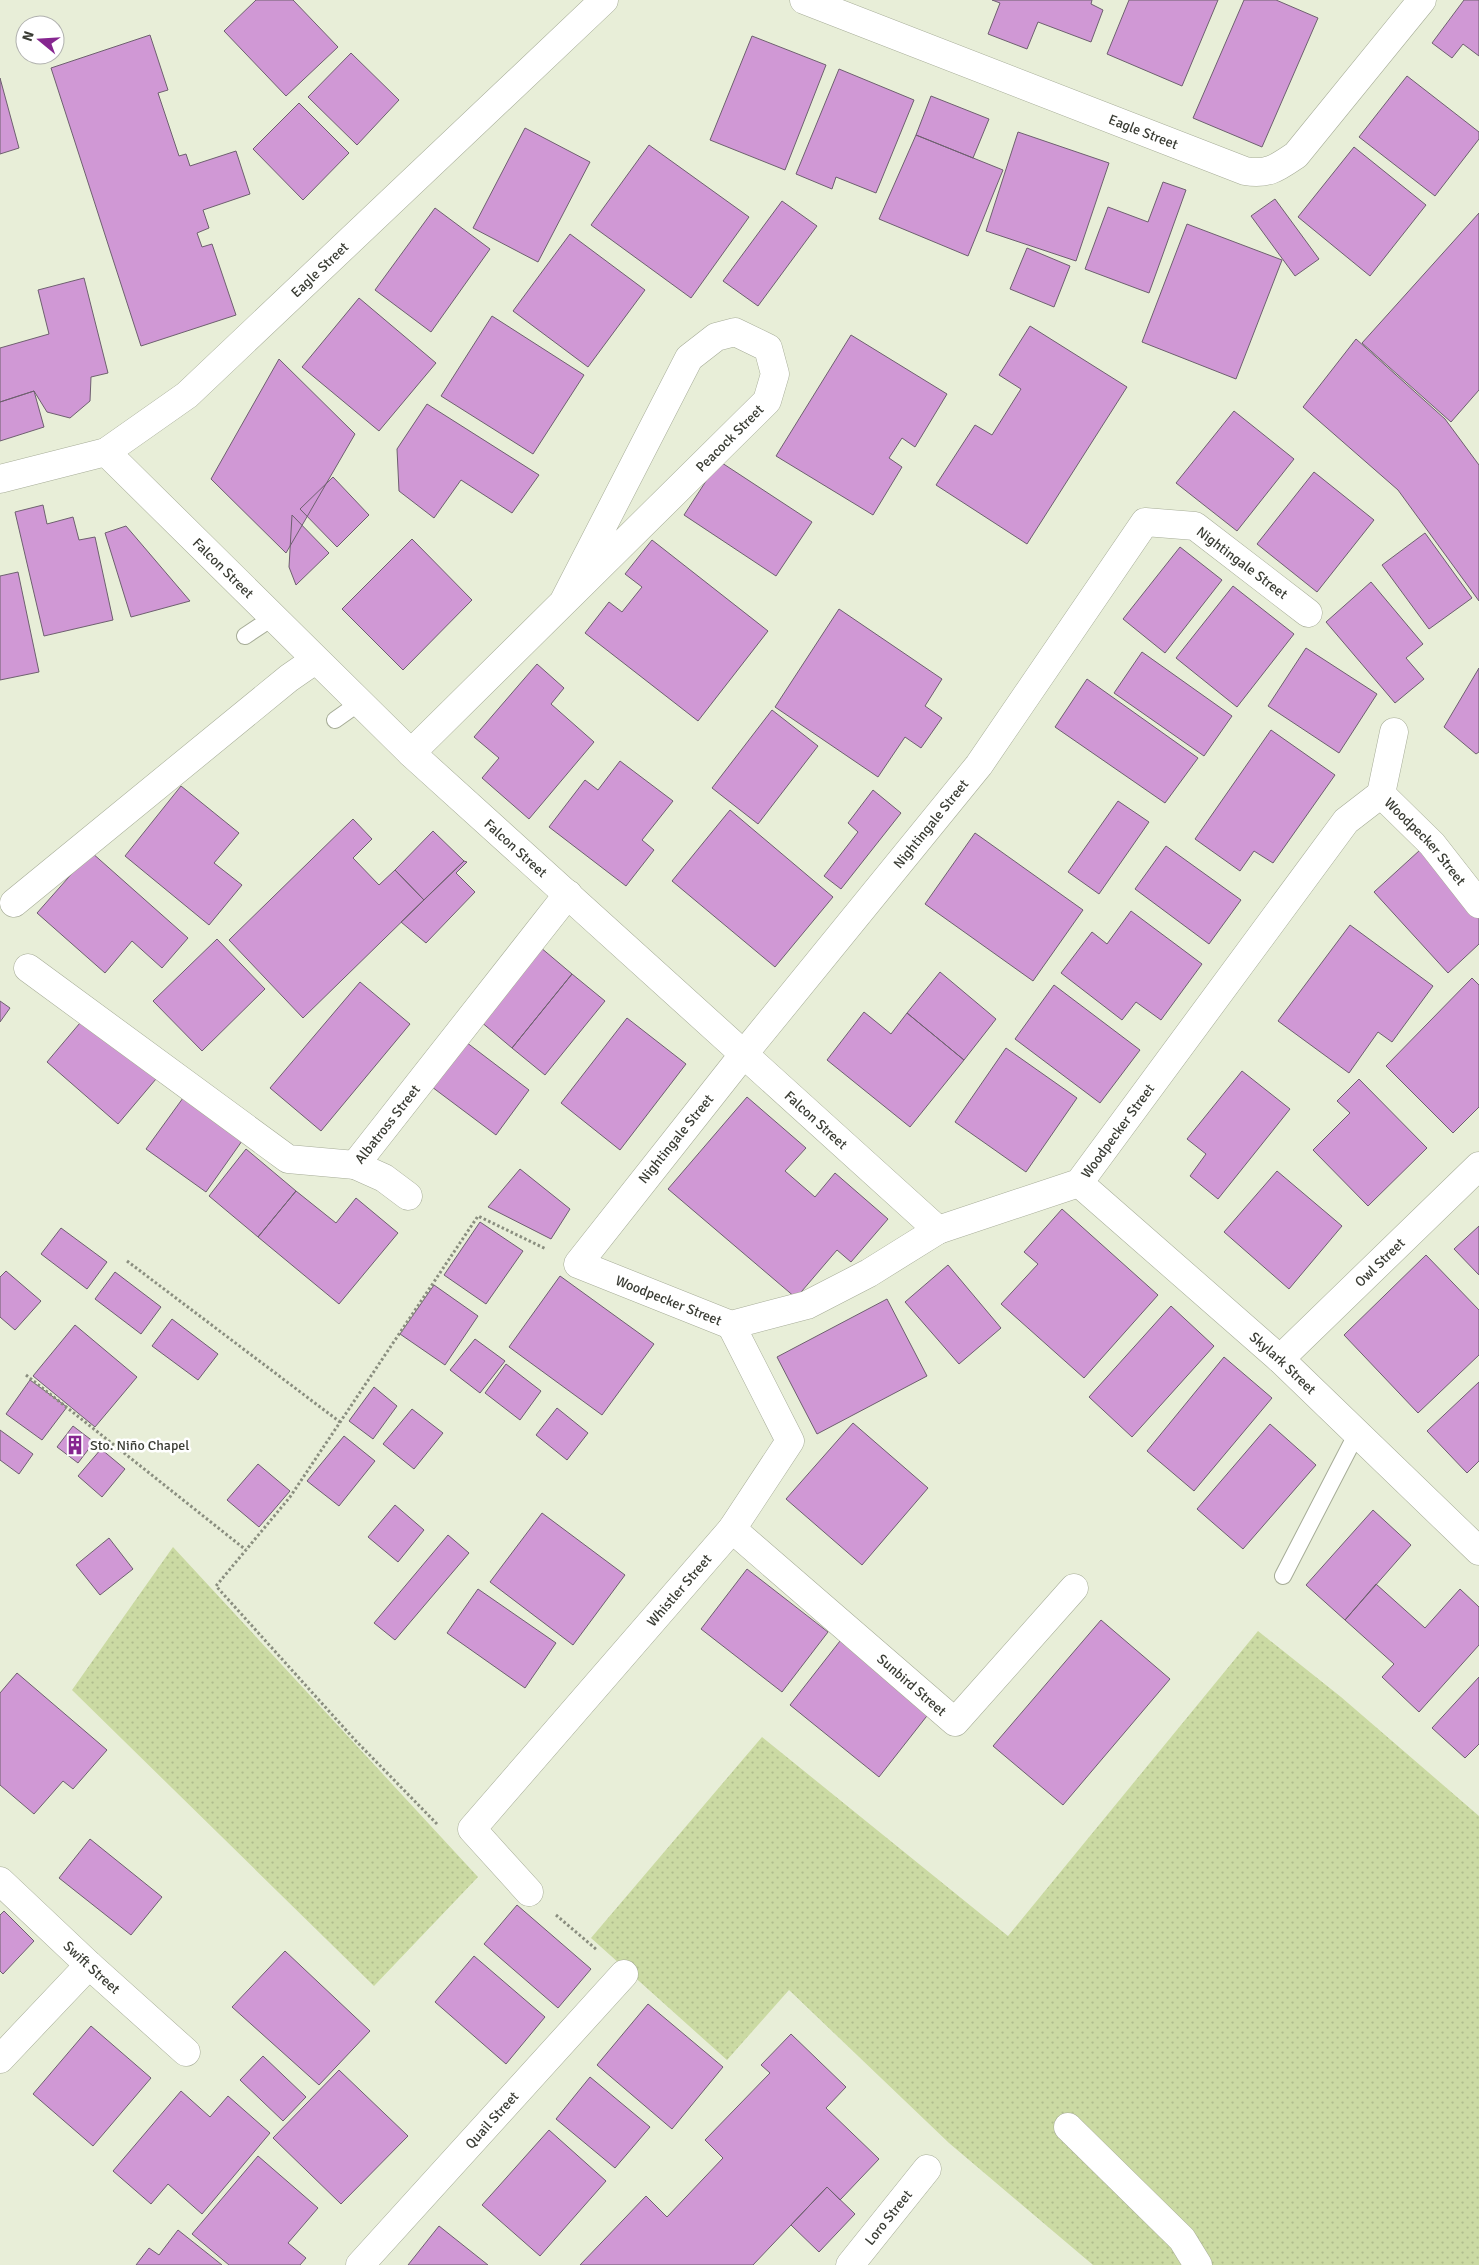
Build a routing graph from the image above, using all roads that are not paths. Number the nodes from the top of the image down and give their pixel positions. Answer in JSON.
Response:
{"nodes":[{"id":1,"x":604,"y":0,"type":"edge"},
{"id":2,"x":804,"y":0,"type":"edge"},
{"id":3,"x":1422,"y":0,"type":"edge"},
{"id":4,"x":106,"y":452,"type":"junction"},
{"id":5,"x":0,"y":479,"type":"edge"},
{"id":6,"x":564,"y":601,"type":"junction"},
{"id":7,"x":1308,"y":613,"type":"dead end"},
{"id":8,"x":272,"y":618,"type":"junction"},
{"id":9,"x":245,"y":636,"type":"dead end"},
{"id":10,"x":315,"y":660,"type":"junction"},
{"id":11,"x":359,"y":703,"type":"junction"},
{"id":12,"x":335,"y":720,"type":"dead end"},
{"id":13,"x":1394,"y":732,"type":"dead end"},
{"id":14,"x":411,"y":753,"type":"junction"},
{"id":15,"x":1381,"y":794,"type":"junction"},
{"id":16,"x":568,"y":894,"type":"junction"},
{"id":17,"x":14,"y":904,"type":"dead end"},
{"id":18,"x":1479,"y":904,"type":"edge"},
{"id":19,"x":28,"y":968,"type":"dead end"},
{"id":20,"x":743,"y":1055,"type":"junction"},
{"id":21,"x":355,"y":1166,"type":"junction"},
{"id":22,"x":1479,"y":1166,"type":"edge"},
{"id":23,"x":1079,"y":1183,"type":"junction"},
{"id":24,"x":408,"y":1196,"type":"dead end"},
{"id":25,"x":938,"y":1230,"type":"junction"},
{"id":26,"x":578,"y":1264,"type":"joint"},
{"id":27,"x":731,"y":1325,"type":"junction"},
{"id":28,"x":1280,"y":1359,"type":"junction"},
{"id":29,"x":1357,"y":1433,"type":"junction"},
{"id":30,"x":732,"y":1529,"type":"junction"},
{"id":31,"x":1479,"y":1551,"type":"edge"},
{"id":32,"x":1283,"y":1576,"type":"dead end"},
{"id":33,"x":1074,"y":1588,"type":"dead end"},
{"id":34,"x":0,"y":1882,"type":"edge"},
{"id":35,"x":529,"y":1892,"type":"road end"},
{"id":36,"x":89,"y":1965,"type":"junction"},
{"id":37,"x":624,"y":1974,"type":"road end"},
{"id":38,"x":186,"y":2052,"type":"dead end"},
{"id":39,"x":0,"y":2059,"type":"edge"},
{"id":40,"x":1068,"y":2127,"type":"dead end"},
{"id":41,"x":927,"y":2169,"type":"dead end"},
{"id":42,"x":360,"y":2265,"type":"edge"},
{"id":43,"x":850,"y":2265,"type":"edge"},
{"id":44,"x":1198,"y":2265,"type":"edge"}],
"edges":[{"from":1,"to":4,"type":"street","name":"Eagle Street"},
{"from":2,"to":3,"type":"street","name":"Eagle Street"},
{"from":4,"to":5,"type":"street","name":"Eagle Street"},
{"from":4,"to":8,"type":"street","name":"Falcon Street"},
{"from":6,"to":6,"type":"street","name":"Peacock Street"},
{"from":6,"to":14,"type":"street","name":"Peacock Street"},
{"from":7,"to":20,"type":"street","name":"Nightingale Street"},
{"from":8,"to":9,"type":"lane"},
{"from":8,"to":10,"type":"street","name":"Falcon Street"},
{"from":10,"to":11,"type":"street","name":"Falcon Street"},
{"from":10,"to":17,"type":"street"},
{"from":11,"to":12,"type":"lane"},
{"from":11,"to":14,"type":"street","name":"Falcon Street"},
{"from":13,"to":15,"type":"street"},
{"from":14,"to":16,"type":"street","name":"Falcon Street"},
{"from":15,"to":18,"type":"street","name":"Woodpecker Street"},
{"from":15,"to":23,"type":"street","name":"Woodpecker Street"},
{"from":16,"to":20,"type":"street","name":"Falcon Street"},
{"from":16,"to":21,"type":"street","name":"Albatross Street"},
{"from":19,"to":21,"type":"street","name":"Albatross Street"},
{"from":20,"to":25,"type":"street","name":"Falcon Street"},
{"from":20,"to":26,"type":"street","name":"Nightingale Street"},
{"from":21,"to":24,"type":"street"},
{"from":22,"to":28,"type":"street","name":"Owl Street"},
{"from":23,"to":25,"type":"street","name":"Woodpecker Street"},
{"from":23,"to":28,"type":"street","name":"Skylark Street"},
{"from":25,"to":27,"type":"street","name":"Woodpecker Street"},
{"from":26,"to":27,"type":"street","name":"Woodpecker Street"},
{"from":27,"to":30,"type":"street","name":"Whistler Street"},
{"from":28,"to":29,"type":"street","name":"Skylark Street"},
{"from":29,"to":31,"type":"street","name":"Skylark Street"},
{"from":29,"to":32,"type":"lane"},
{"from":30,"to":33,"type":"street","name":"Sunbird Street"},
{"from":30,"to":35,"type":"street","name":"Whistler Street"},
{"from":34,"to":36,"type":"street","name":"Swift Street"},
{"from":36,"to":38,"type":"street","name":"Swift Street"},
{"from":36,"to":39,"type":"street"},
{"from":37,"to":42,"type":"street","name":"Quail Street"},
{"from":40,"to":44,"type":"street"},
{"from":41,"to":43,"type":"street","name":"Loro Street"}]}
